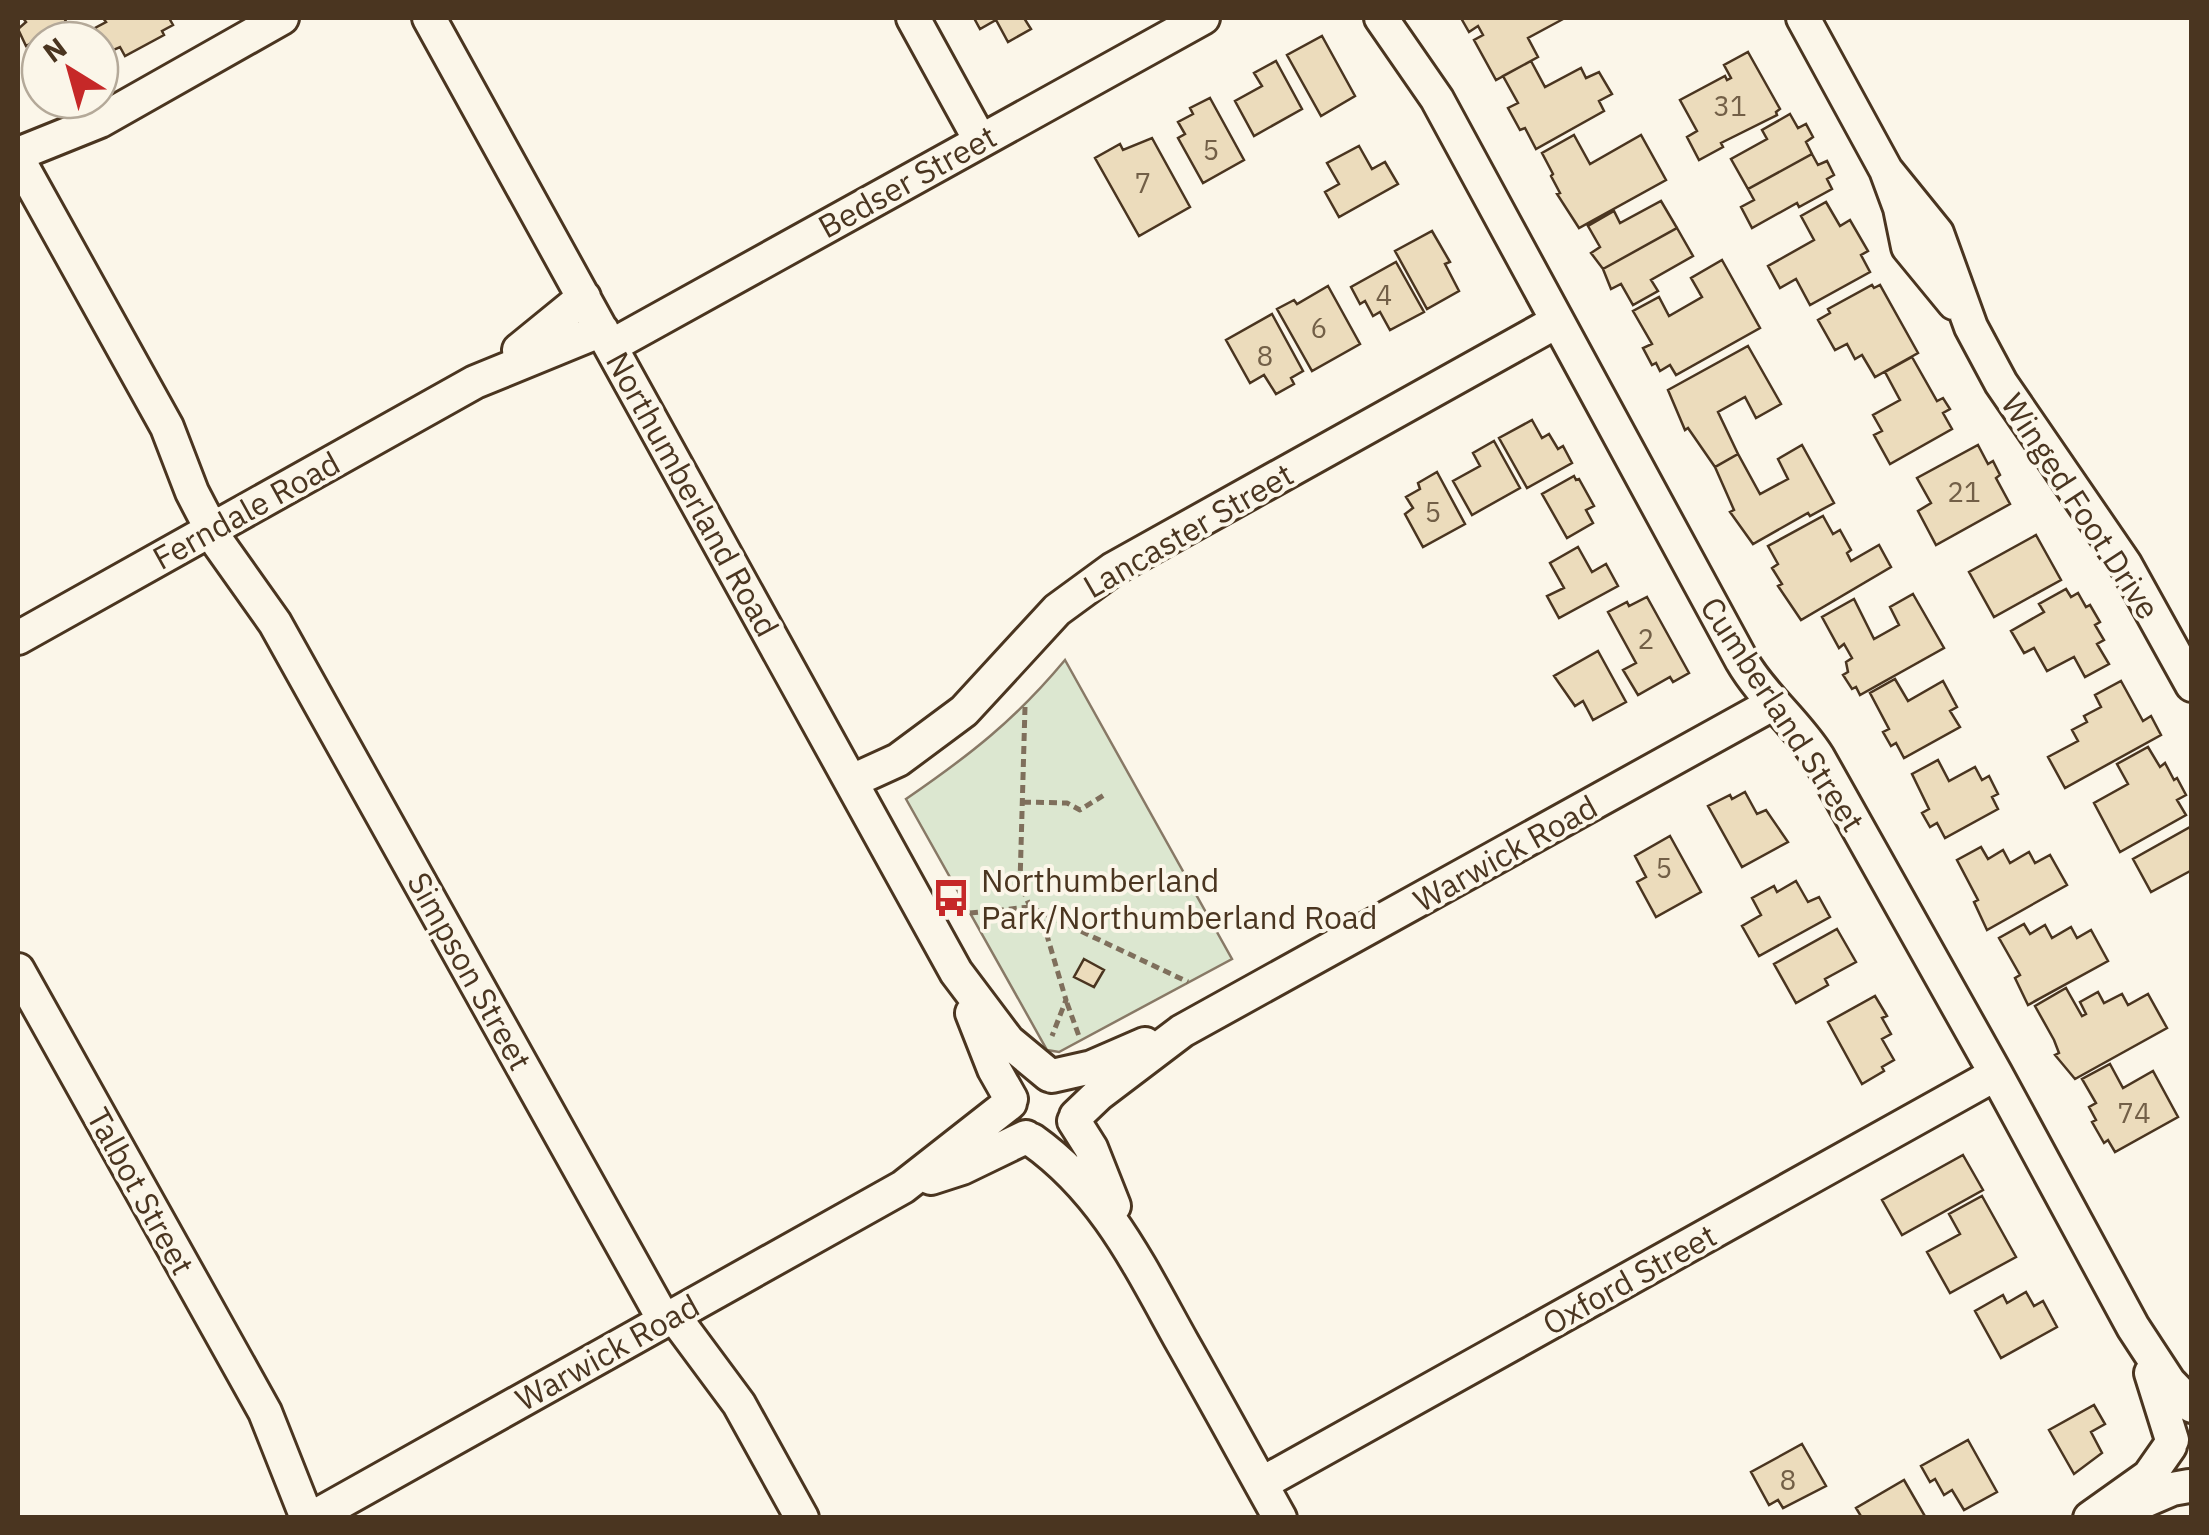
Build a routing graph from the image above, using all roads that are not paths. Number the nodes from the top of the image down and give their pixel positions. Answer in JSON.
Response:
{"nodes":[{"id":1,"x":282,"y":18,"type":"edge"},
{"id":2,"x":429,"y":18,"type":"edge"},
{"id":3,"x":912,"y":18,"type":"edge"},
{"id":4,"x":1204,"y":18,"type":"edge"},
{"id":5,"x":1381,"y":18,"type":"edge"},
{"id":6,"x":1404,"y":18,"type":"edge"},
{"id":7,"x":1807,"y":19,"type":"edge"},
{"id":8,"x":1437,"y":99,"type":"junction"},
{"id":9,"x":980,"y":140,"type":"junction"},
{"id":10,"x":19,"y":166,"type":"edge"},
{"id":11,"x":584,"y":297,"type":"junction"},
{"id":12,"x":1556,"y":322,"type":"junction"},
{"id":13,"x":607,"y":338,"type":"junction"},
{"id":14,"x":475,"y":382,"type":"junction"},
{"id":15,"x":221,"y":524,"type":"junction"},
{"id":16,"x":18,"y":638,"type":"edge"},
{"id":17,"x":2192,"y":685,"type":"edge"},
{"id":18,"x":1774,"y":704,"type":"junction"},
{"id":19,"x":852,"y":781,"type":"junction"},
{"id":20,"x":18,"y":970,"type":"edge"},
{"id":21,"x":956,"y":972,"type":"junction"},
{"id":22,"x":1182,"y":1031,"type":"junction"},
{"id":23,"x":1049,"y":1067,"type":"junction"},
{"id":24,"x":1996,"y":1074,"type":"junction"},
{"id":25,"x":1011,"y":1101,"type":"junction"},
{"id":26,"x":1075,"y":1119,"type":"junction"},
{"id":27,"x":1029,"y":1139,"type":"junction"},
{"id":28,"x":902,"y":1187,"type":"junction"},
{"id":29,"x":1144,"y":1274,"type":"junction"},
{"id":30,"x":679,"y":1312,"type":"junction"},
{"id":31,"x":2133,"y":1327,"type":"junction"},
{"id":32,"x":2192,"y":1406,"type":"edge"},
{"id":33,"x":2178,"y":1436,"type":"edge"},
{"id":34,"x":1261,"y":1484,"type":"junction"},
{"id":35,"x":2190,"y":1487,"type":"edge"},
{"id":36,"x":326,"y":1513,"type":"edge"},
{"id":37,"x":802,"y":1518,"type":"edge"},
{"id":38,"x":1280,"y":1518,"type":"edge"},
{"id":39,"x":2090,"y":1518,"type":"edge"},
{"id":40,"x":2104,"y":1518,"type":"edge"}],
"edges":[{"from":1,"to":10,"type":"street"},
{"from":2,"to":11,"type":"street","name":"Northumberland Road"},
{"from":3,"to":9,"type":"street"},
{"from":4,"to":9,"type":"street","name":"Bedser Street"},
{"from":5,"to":8,"type":"street","name":"Cumberland Street"},
{"from":6,"to":8,"type":"street","name":"Cumberland Street"},
{"from":7,"to":17,"type":"street","name":"Winged Foot Drive"},
{"from":8,"to":12,"type":"street","name":"Cumberland Street"},
{"from":9,"to":13,"type":"street","name":"Bedser Street"},
{"from":10,"to":15,"type":"street","name":"Simpson Street"},
{"from":11,"to":13,"type":"street","name":"Northumberland Road"},
{"from":11,"to":14,"type":"street","name":"Ferndale Road"},
{"from":12,"to":18,"type":"street","name":"Cumberland Street"},
{"from":12,"to":19,"type":"street","name":"Lancaster Street"},
{"from":13,"to":14,"type":"street","name":"Ferndale Road"},
{"from":13,"to":19,"type":"street","name":"Northumberland Road"},
{"from":14,"to":15,"type":"street","name":"Ferndale Road"},
{"from":15,"to":16,"type":"street","name":"Ferndale Road"},
{"from":15,"to":30,"type":"street","name":"Simpson Street"},
{"from":18,"to":22,"type":"street","name":"Warwick Road"},
{"from":18,"to":24,"type":"street","name":"Cumberland Street"},
{"from":19,"to":21,"type":"street","name":"Northumberland Road"},
{"from":20,"to":36,"type":"street","name":"Talbot Street"},
{"from":21,"to":23,"type":"street","name":"Northumberland Road"},
{"from":21,"to":25,"type":"street","name":"Northumberland Road"},
{"from":22,"to":23,"type":"street","name":"Warwick Road"},
{"from":22,"to":26,"type":"street","name":"Warwick Road"},
{"from":23,"to":25,"type":"street"},
{"from":23,"to":26,"type":"street"},
{"from":24,"to":31,"type":"street","name":"Cumberland Street"},
{"from":24,"to":34,"type":"street","name":"Oxford Street"},
{"from":25,"to":27,"type":"street"},
{"from":25,"to":28,"type":"street","name":"Warwick Road"},
{"from":26,"to":27,"type":"street"},
{"from":26,"to":29,"type":"street"},
{"from":27,"to":28,"type":"street","name":"Warwick Road"},
{"from":27,"to":29,"type":"street"},
{"from":28,"to":30,"type":"street","name":"Warwick Road"},
{"from":29,"to":34,"type":"street"},
{"from":30,"to":36,"type":"street","name":"Warwick Road"},
{"from":30,"to":37,"type":"street","name":"Simpson Street"},
{"from":31,"to":32,"type":"street","name":"Cumberland Street"},
{"from":31,"to":33,"type":"street","name":"Cumberland Street"},
{"from":33,"to":35,"type":"street","name":"Cumberland Street"},
{"from":33,"to":39,"type":"street"},
{"from":34,"to":38,"type":"street"},
{"from":35,"to":40,"type":"street"}]}
